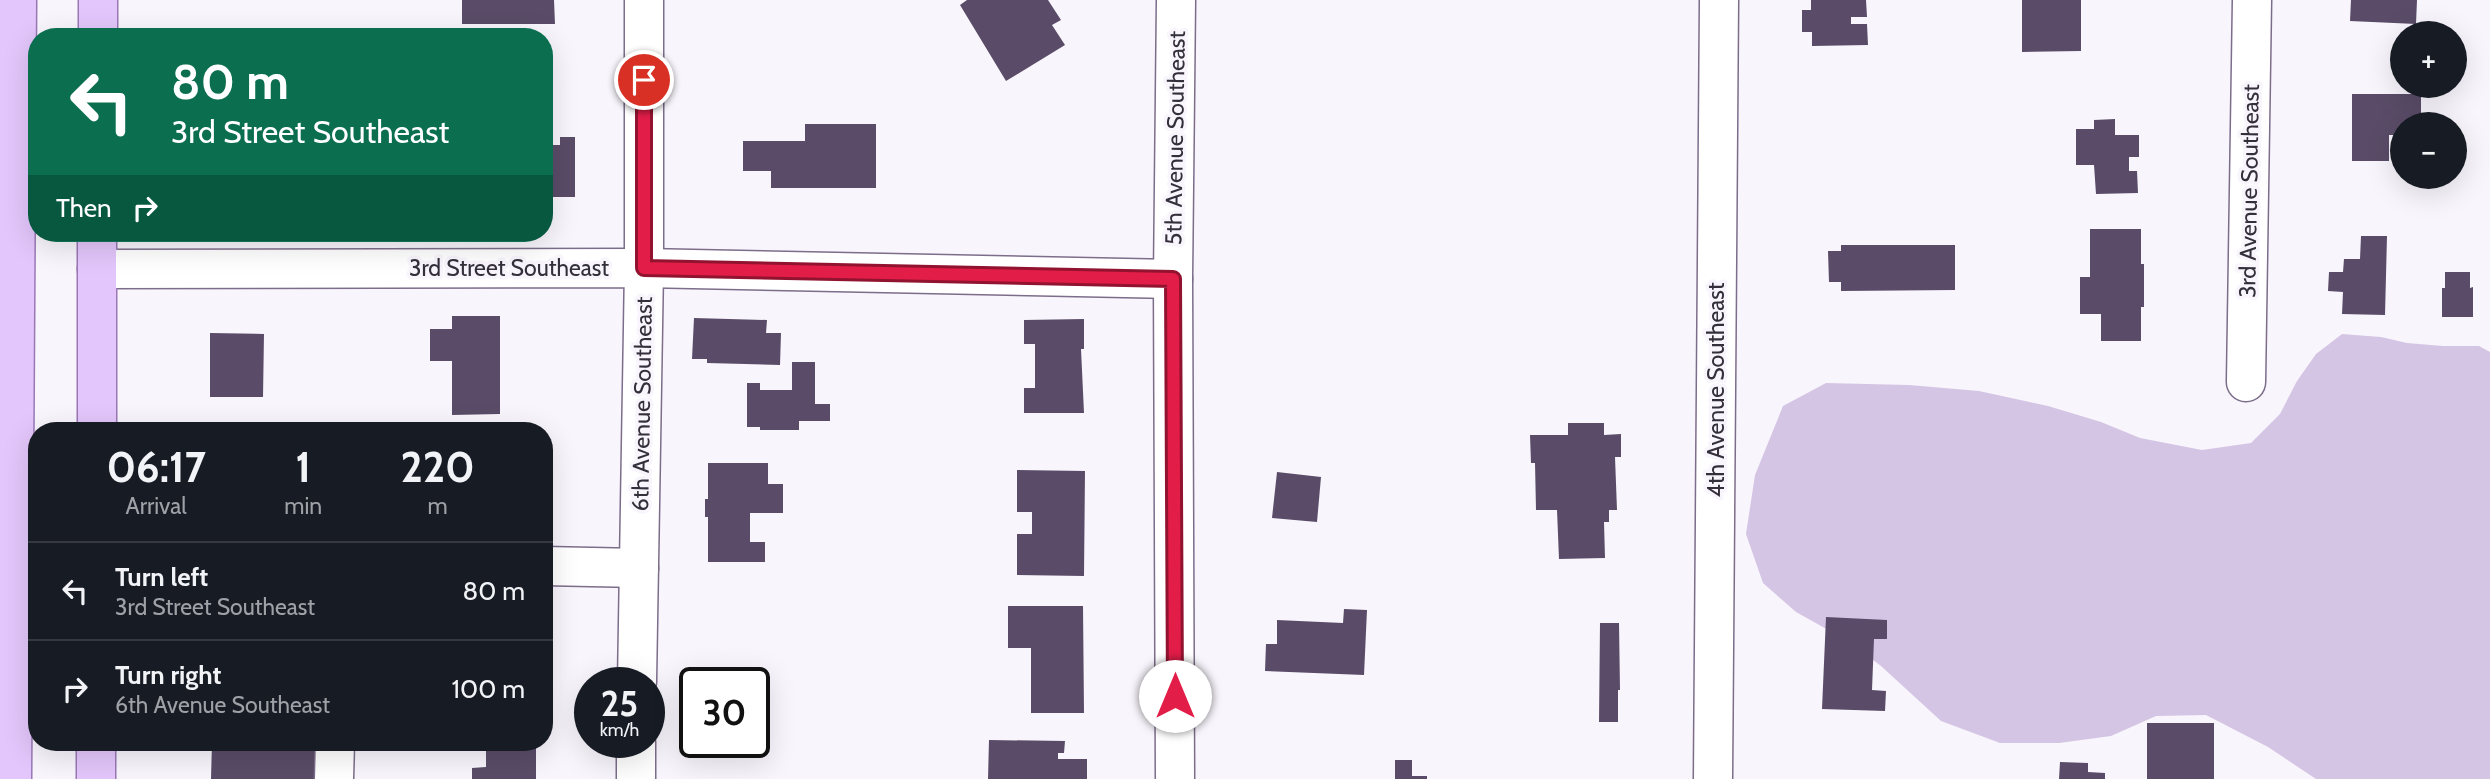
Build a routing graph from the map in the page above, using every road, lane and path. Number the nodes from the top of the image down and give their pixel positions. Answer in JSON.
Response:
{"nodes":[{"id":1,"x":17,"y":0,"type":"edge"},
{"id":2,"x":98,"y":0,"type":"edge"},
{"id":3,"x":644,"y":0,"type":"edge"},
{"id":4,"x":1176,"y":0,"type":"edge"},
{"id":5,"x":1719,"y":0,"type":"edge"},
{"id":6,"x":2252,"y":0,"type":"edge"},
{"id":7,"x":98,"y":28,"type":"edge"},
{"id":8,"x":8,"y":77,"type":"edge"},
{"id":9,"x":8,"y":250,"type":"edge"},
{"id":10,"x":97,"y":251,"type":"edge"},
{"id":11,"x":644,"y":268,"type":"junction"},
{"id":12,"x":1173,"y":279,"type":"junction"},
{"id":13,"x":2246,"y":382,"type":"dead end"},
{"id":14,"x":97,"y":422,"type":"edge"},
{"id":15,"x":553,"y":566,"type":"edge"},
{"id":16,"x":639,"y":568,"type":"junction"},
{"id":17,"x":637,"y":667,"type":"edge"},
{"id":18,"x":96,"y":751,"type":"edge"},
{"id":19,"x":335,"y":751,"type":"edge"},
{"id":20,"x":636,"y":758,"type":"edge"},
{"id":21,"x":12,"y":779,"type":"edge"},
{"id":22,"x":96,"y":779,"type":"edge"},
{"id":23,"x":334,"y":779,"type":"edge"},
{"id":24,"x":636,"y":779,"type":"edge"},
{"id":25,"x":1175,"y":779,"type":"edge"},
{"id":26,"x":1713,"y":779,"type":"edge"}],
"edges":[{"from":1,"to":8,"type":"main road"},
{"from":2,"to":7,"type":"main road"},
{"from":3,"to":11,"type":"street","name":"6th Avenue Southeast"},
{"from":4,"to":12,"type":"street","name":"5th Avenue Southeast"},
{"from":5,"to":26,"type":"street","name":"4th Avenue Southeast"},
{"from":6,"to":13,"type":"street","name":"3rd Avenue Southeast"},
{"from":8,"to":9,"type":"main road"},
{"from":9,"to":21,"type":"main road"},
{"from":10,"to":11,"type":"street","name":"3rd Street Southeast"},
{"from":10,"to":14,"type":"main road"},
{"from":11,"to":12,"type":"street","name":"3rd Street Southeast"},
{"from":11,"to":16,"type":"street","name":"6th Avenue Southeast"},
{"from":12,"to":25,"type":"street","name":"5th Avenue Southeast"},
{"from":15,"to":16,"type":"street"},
{"from":16,"to":17,"type":"street","name":"6th Avenue Southeast"},
{"from":18,"to":22,"type":"main road"},
{"from":19,"to":23,"type":"street"},
{"from":20,"to":24,"type":"street"}]}
